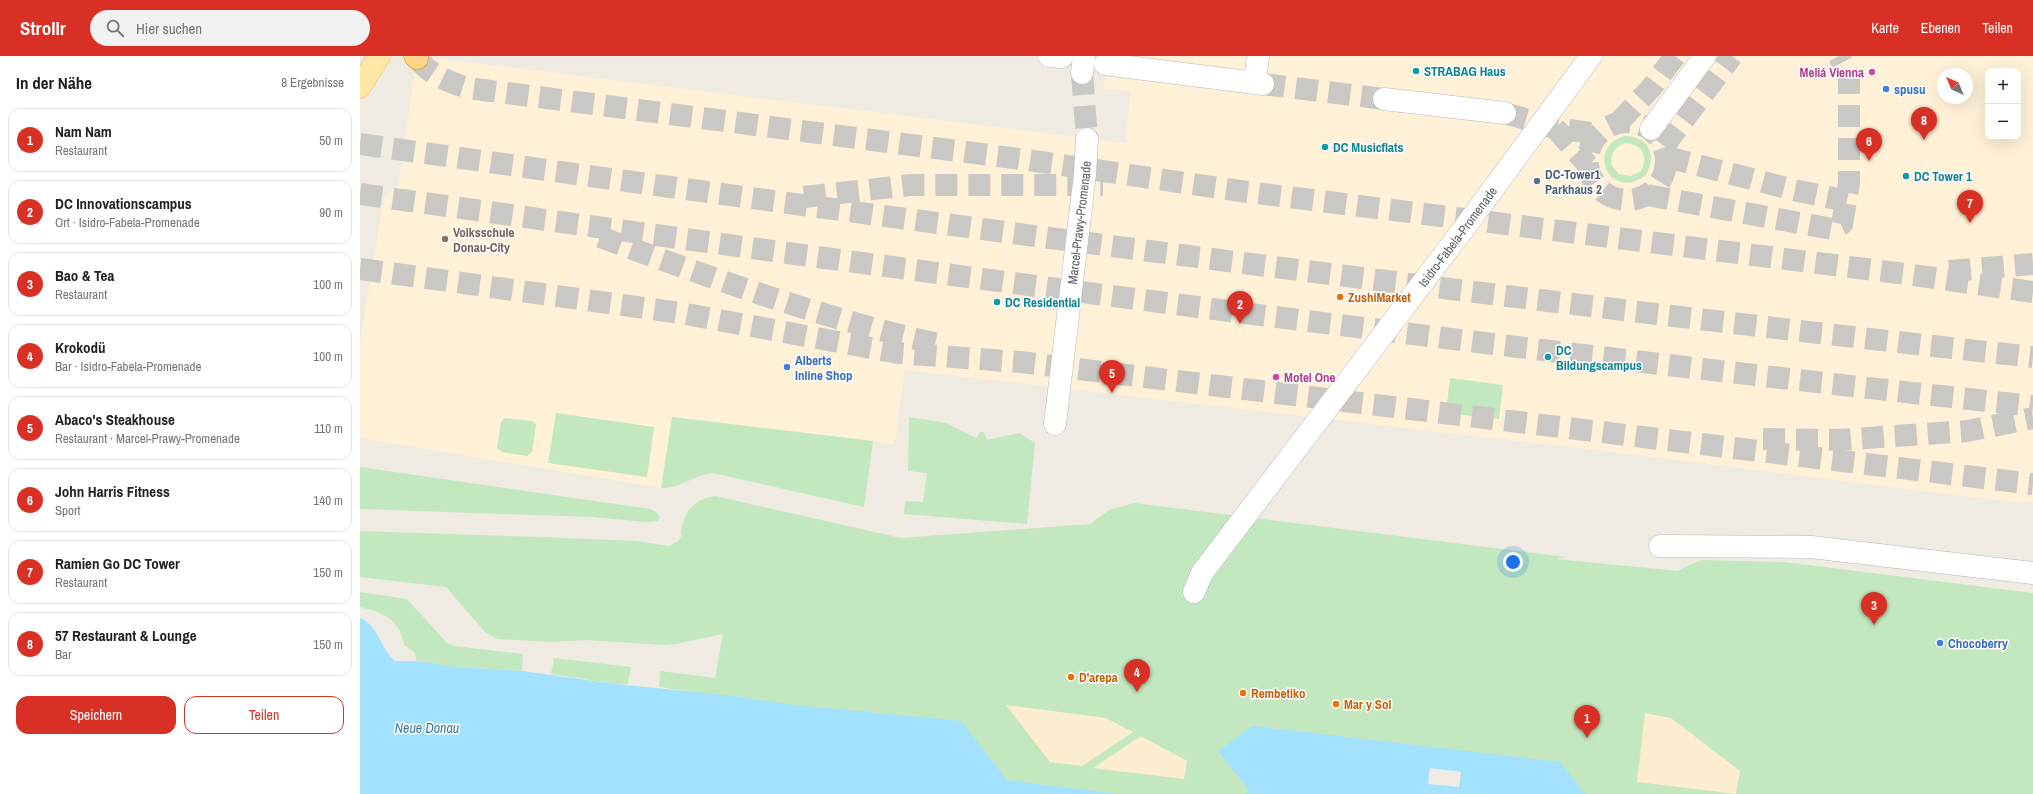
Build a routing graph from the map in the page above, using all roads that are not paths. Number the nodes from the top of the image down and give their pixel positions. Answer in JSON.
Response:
{"nodes":[{"id":1,"x":379,"y":56,"type":"edge"},
{"id":2,"x":1258,"y":56,"type":"edge"},
{"id":3,"x":1591,"y":56,"type":"edge"},
{"id":4,"x":1705,"y":56,"type":"edge"},
{"id":5,"x":1105,"y":64,"type":"dead end"},
{"id":6,"x":360,"y":87,"type":"edge"},
{"id":7,"x":1384,"y":98,"type":"tunnel mouth"},
{"id":8,"x":1505,"y":113,"type":"tunnel mouth"},
{"id":9,"x":1651,"y":129,"type":"dead end"},
{"id":10,"x":1087,"y":139,"type":"tunnel mouth"},
{"id":11,"x":1055,"y":424,"type":"dead end"},
{"id":12,"x":1660,"y":546,"type":"dead end"},
{"id":13,"x":2033,"y":573,"type":"edge"},
{"id":14,"x":1198,"y":582,"type":"dead end"}],
"edges":[{"from":1,"to":6,"type":"main road"},
{"from":2,"to":5,"type":"street"},
{"from":3,"to":14,"type":"street","name":"Isidro-Fabela-Promenade"},
{"from":4,"to":9,"type":"street"},
{"from":7,"to":8,"type":"street"},
{"from":10,"to":11,"type":"street","name":"Marcel-Prawy-Promenade"},
{"from":12,"to":13,"type":"street"}]}
